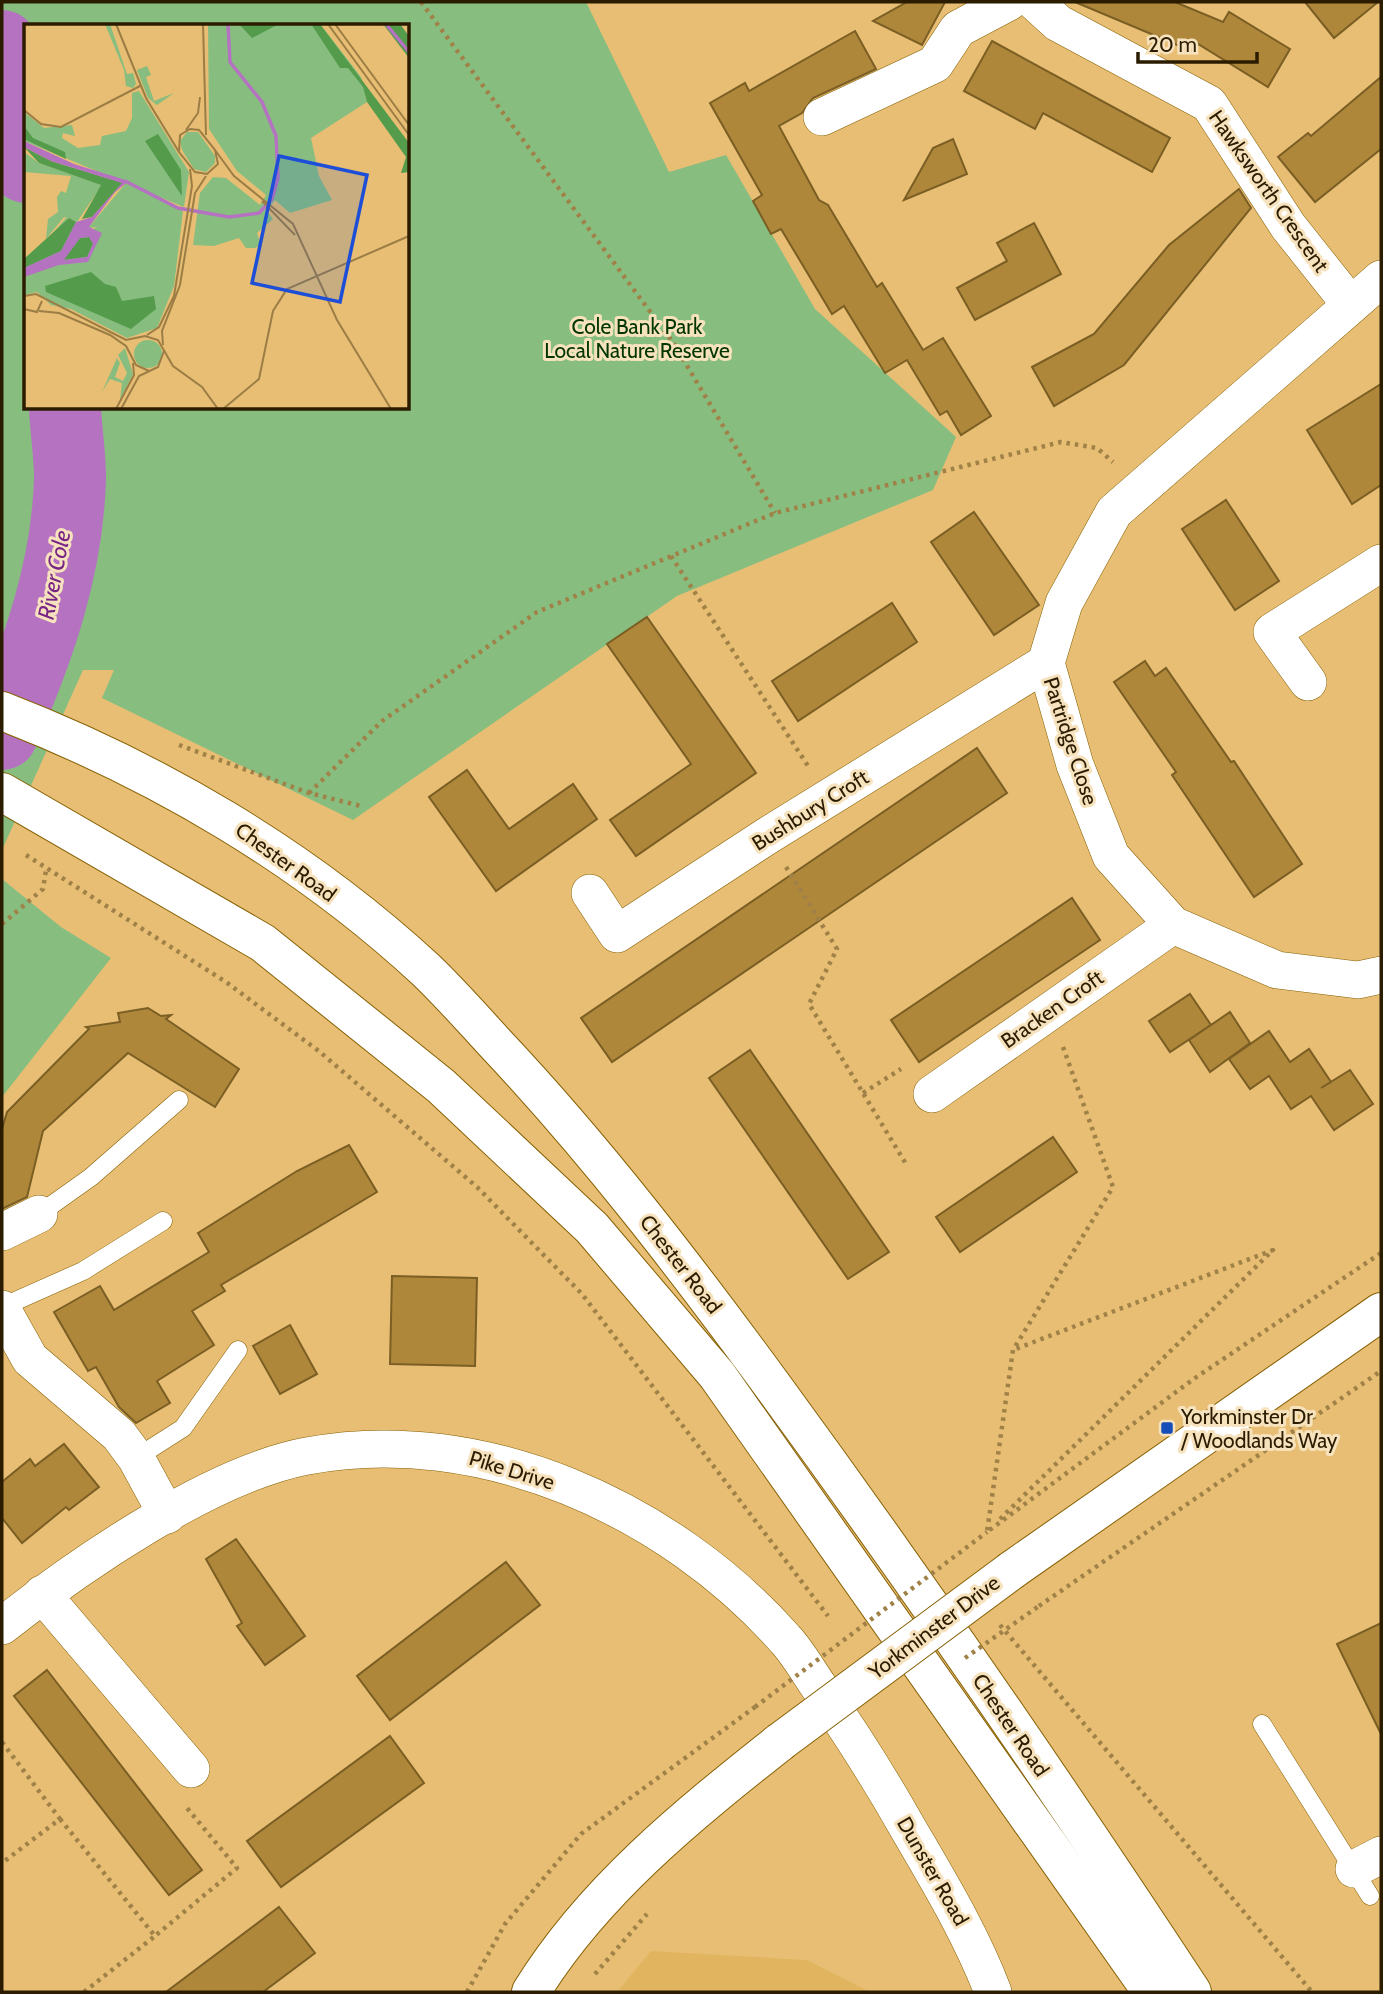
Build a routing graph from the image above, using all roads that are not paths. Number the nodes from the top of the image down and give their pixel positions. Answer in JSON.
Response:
{"nodes":[{"id":1,"x":1009,"y":2,"type":"edge"},
{"id":2,"x":1035,"y":2,"type":"edge"},
{"id":3,"x":822,"y":117,"type":"dead end"},
{"id":4,"x":1381,"y":279,"type":"edge"},
{"id":5,"x":1350,"y":304,"type":"junction"},
{"id":6,"x":1381,"y":563,"type":"edge"},
{"id":7,"x":1046,"y":663,"type":"junction"},
{"id":8,"x":1308,"y":682,"type":"dead end"},
{"id":9,"x":2,"y":711,"type":"edge"},
{"id":10,"x":2,"y":792,"type":"edge"},
{"id":11,"x":590,"y":893,"type":"dead end"},
{"id":12,"x":1173,"y":925,"type":"junction"},
{"id":13,"x":1381,"y":975,"type":"edge"},
{"id":14,"x":932,"y":1094,"type":"dead end"},
{"id":15,"x":179,"y":1100,"type":"dead end"},
{"id":16,"x":39,"y":1214,"type":"joint"},
{"id":17,"x":163,"y":1222,"type":"dead end"},
{"id":18,"x":2,"y":1232,"type":"edge"},
{"id":19,"x":2,"y":1308,"type":"edge"},
{"id":20,"x":1378,"y":1322,"type":"edge"},
{"id":21,"x":238,"y":1350,"type":"dead end"},
{"id":22,"x":136,"y":1458,"type":"junction"},
{"id":23,"x":167,"y":1515,"type":"junction"},
{"id":24,"x":42,"y":1594,"type":"junction"},
{"id":25,"x":2,"y":1626,"type":"edge"},
{"id":26,"x":1262,"y":1724,"type":"dead end"},
{"id":27,"x":865,"y":1753,"type":"joint"},
{"id":28,"x":191,"y":1769,"type":"road end"},
{"id":29,"x":1368,"y":1873,"type":"edge"},
{"id":30,"x":531,"y":1992,"type":"edge"},
{"id":31,"x":993,"y":1992,"type":"edge"},
{"id":32,"x":1152,"y":1992,"type":"edge"},
{"id":33,"x":1192,"y":1992,"type":"edge"}],
"edges":[{"from":1,"to":3,"type":"street"},
{"from":2,"to":5,"type":"street","name":"Hawksworth Crescent"},
{"from":4,"to":5,"type":"street","name":"Partridge Close"},
{"from":5,"to":7,"type":"street","name":"Partridge Close"},
{"from":6,"to":8,"type":"street"},
{"from":7,"to":11,"type":"street","name":"Bushbury Croft"},
{"from":7,"to":12,"type":"street","name":"Partridge Close"},
{"from":9,"to":33,"type":"main road","name":"Chester Road"},
{"from":10,"to":32,"type":"main road","name":"Chester Road"},
{"from":12,"to":13,"type":"street","name":"Partridge Close"},
{"from":12,"to":14,"type":"street","name":"Bracken Croft"},
{"from":15,"to":16,"type":"lane"},
{"from":16,"to":18,"type":"street"},
{"from":17,"to":19,"type":"lane"},
{"from":19,"to":22,"type":"street"},
{"from":20,"to":30,"type":"main road","name":"Yorkminster Drive","bridge":true},
{"from":21,"to":22,"type":"lane"},
{"from":22,"to":23,"type":"street"},
{"from":23,"to":24,"type":"street","name":"Pike Drive"},
{"from":23,"to":27,"type":"street","name":"Pike Drive"},
{"from":24,"to":25,"type":"street","name":"Pike Drive"},
{"from":24,"to":28,"type":"street"},
{"from":26,"to":29,"type":"lane"},
{"from":27,"to":31,"type":"street","name":"Dunster Road"}]}
